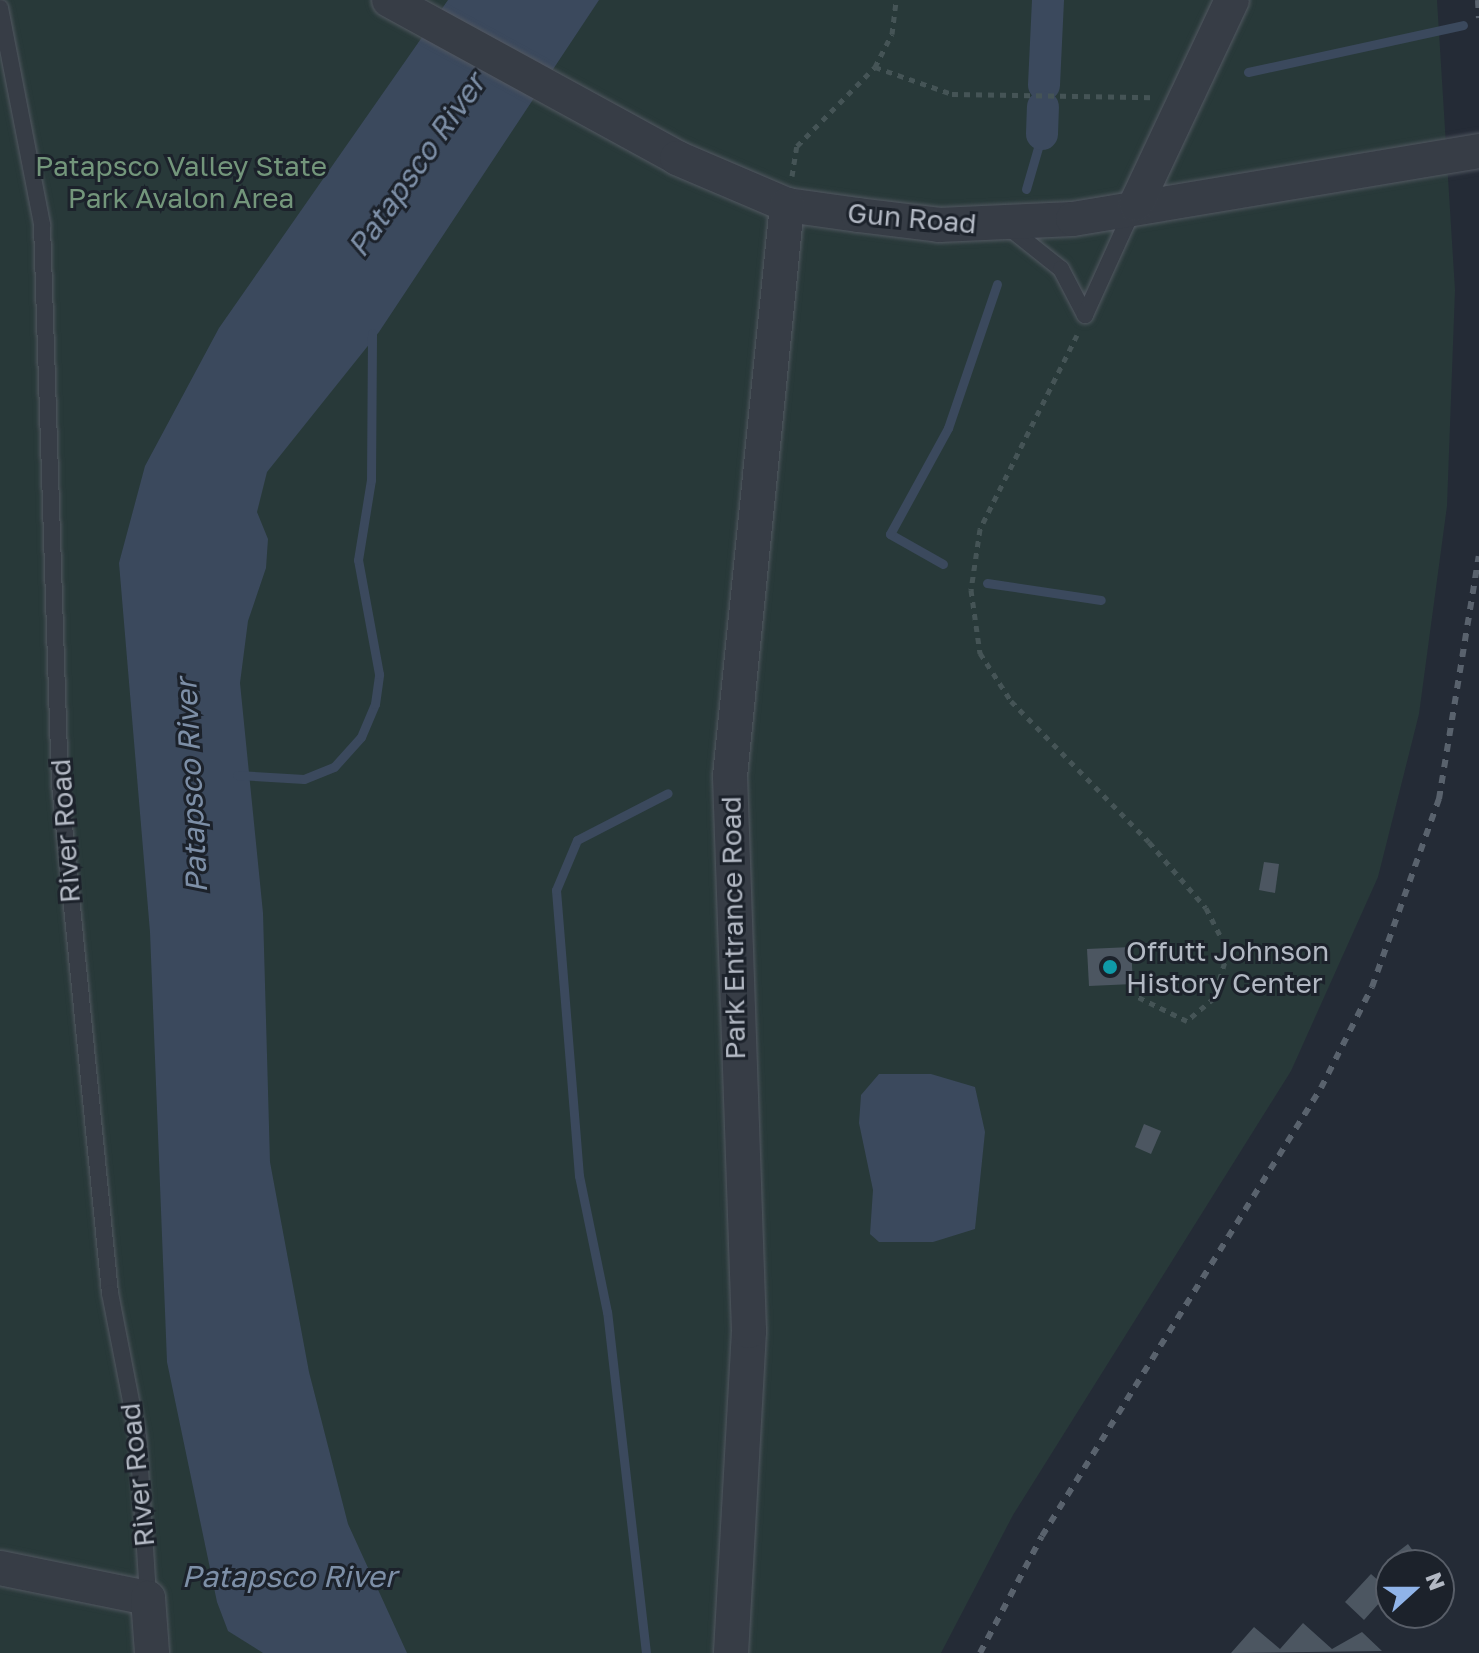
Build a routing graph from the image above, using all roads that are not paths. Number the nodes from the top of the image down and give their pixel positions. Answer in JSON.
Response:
{"nodes":[{"id":1,"x":1232,"y":0,"type":"edge"},
{"id":2,"x":391,"y":1,"type":"edge"},
{"id":3,"x":0,"y":8,"type":"edge"},
{"id":4,"x":1479,"y":151,"type":"edge"},
{"id":5,"x":1136,"y":204,"type":"junction"},
{"id":6,"x":787,"y":205,"type":"junction"},
{"id":7,"x":1006,"y":226,"type":"junction"},
{"id":8,"x":0,"y":1568,"type":"edge"},
{"id":9,"x":148,"y":1598,"type":"junction"},
{"id":10,"x":152,"y":1653,"type":"edge"},
{"id":11,"x":731,"y":1653,"type":"edge"}],
"edges":[{"from":1,"to":5,"type":"street"},
{"from":2,"to":6,"type":"street","name":"Gun Road"},
{"from":3,"to":9,"type":"lane","name":"River Road"},
{"from":4,"to":5,"type":"street","name":"Gun Road"},
{"from":5,"to":7,"type":"street","name":"Gun Road"},
{"from":5,"to":7,"type":"lane"},
{"from":6,"to":7,"type":"street","name":"Gun Road"},
{"from":6,"to":11,"type":"street","name":"Park Entrance Road"},
{"from":8,"to":9,"type":"street"},
{"from":9,"to":10,"type":"street","name":"River Road"}]}
